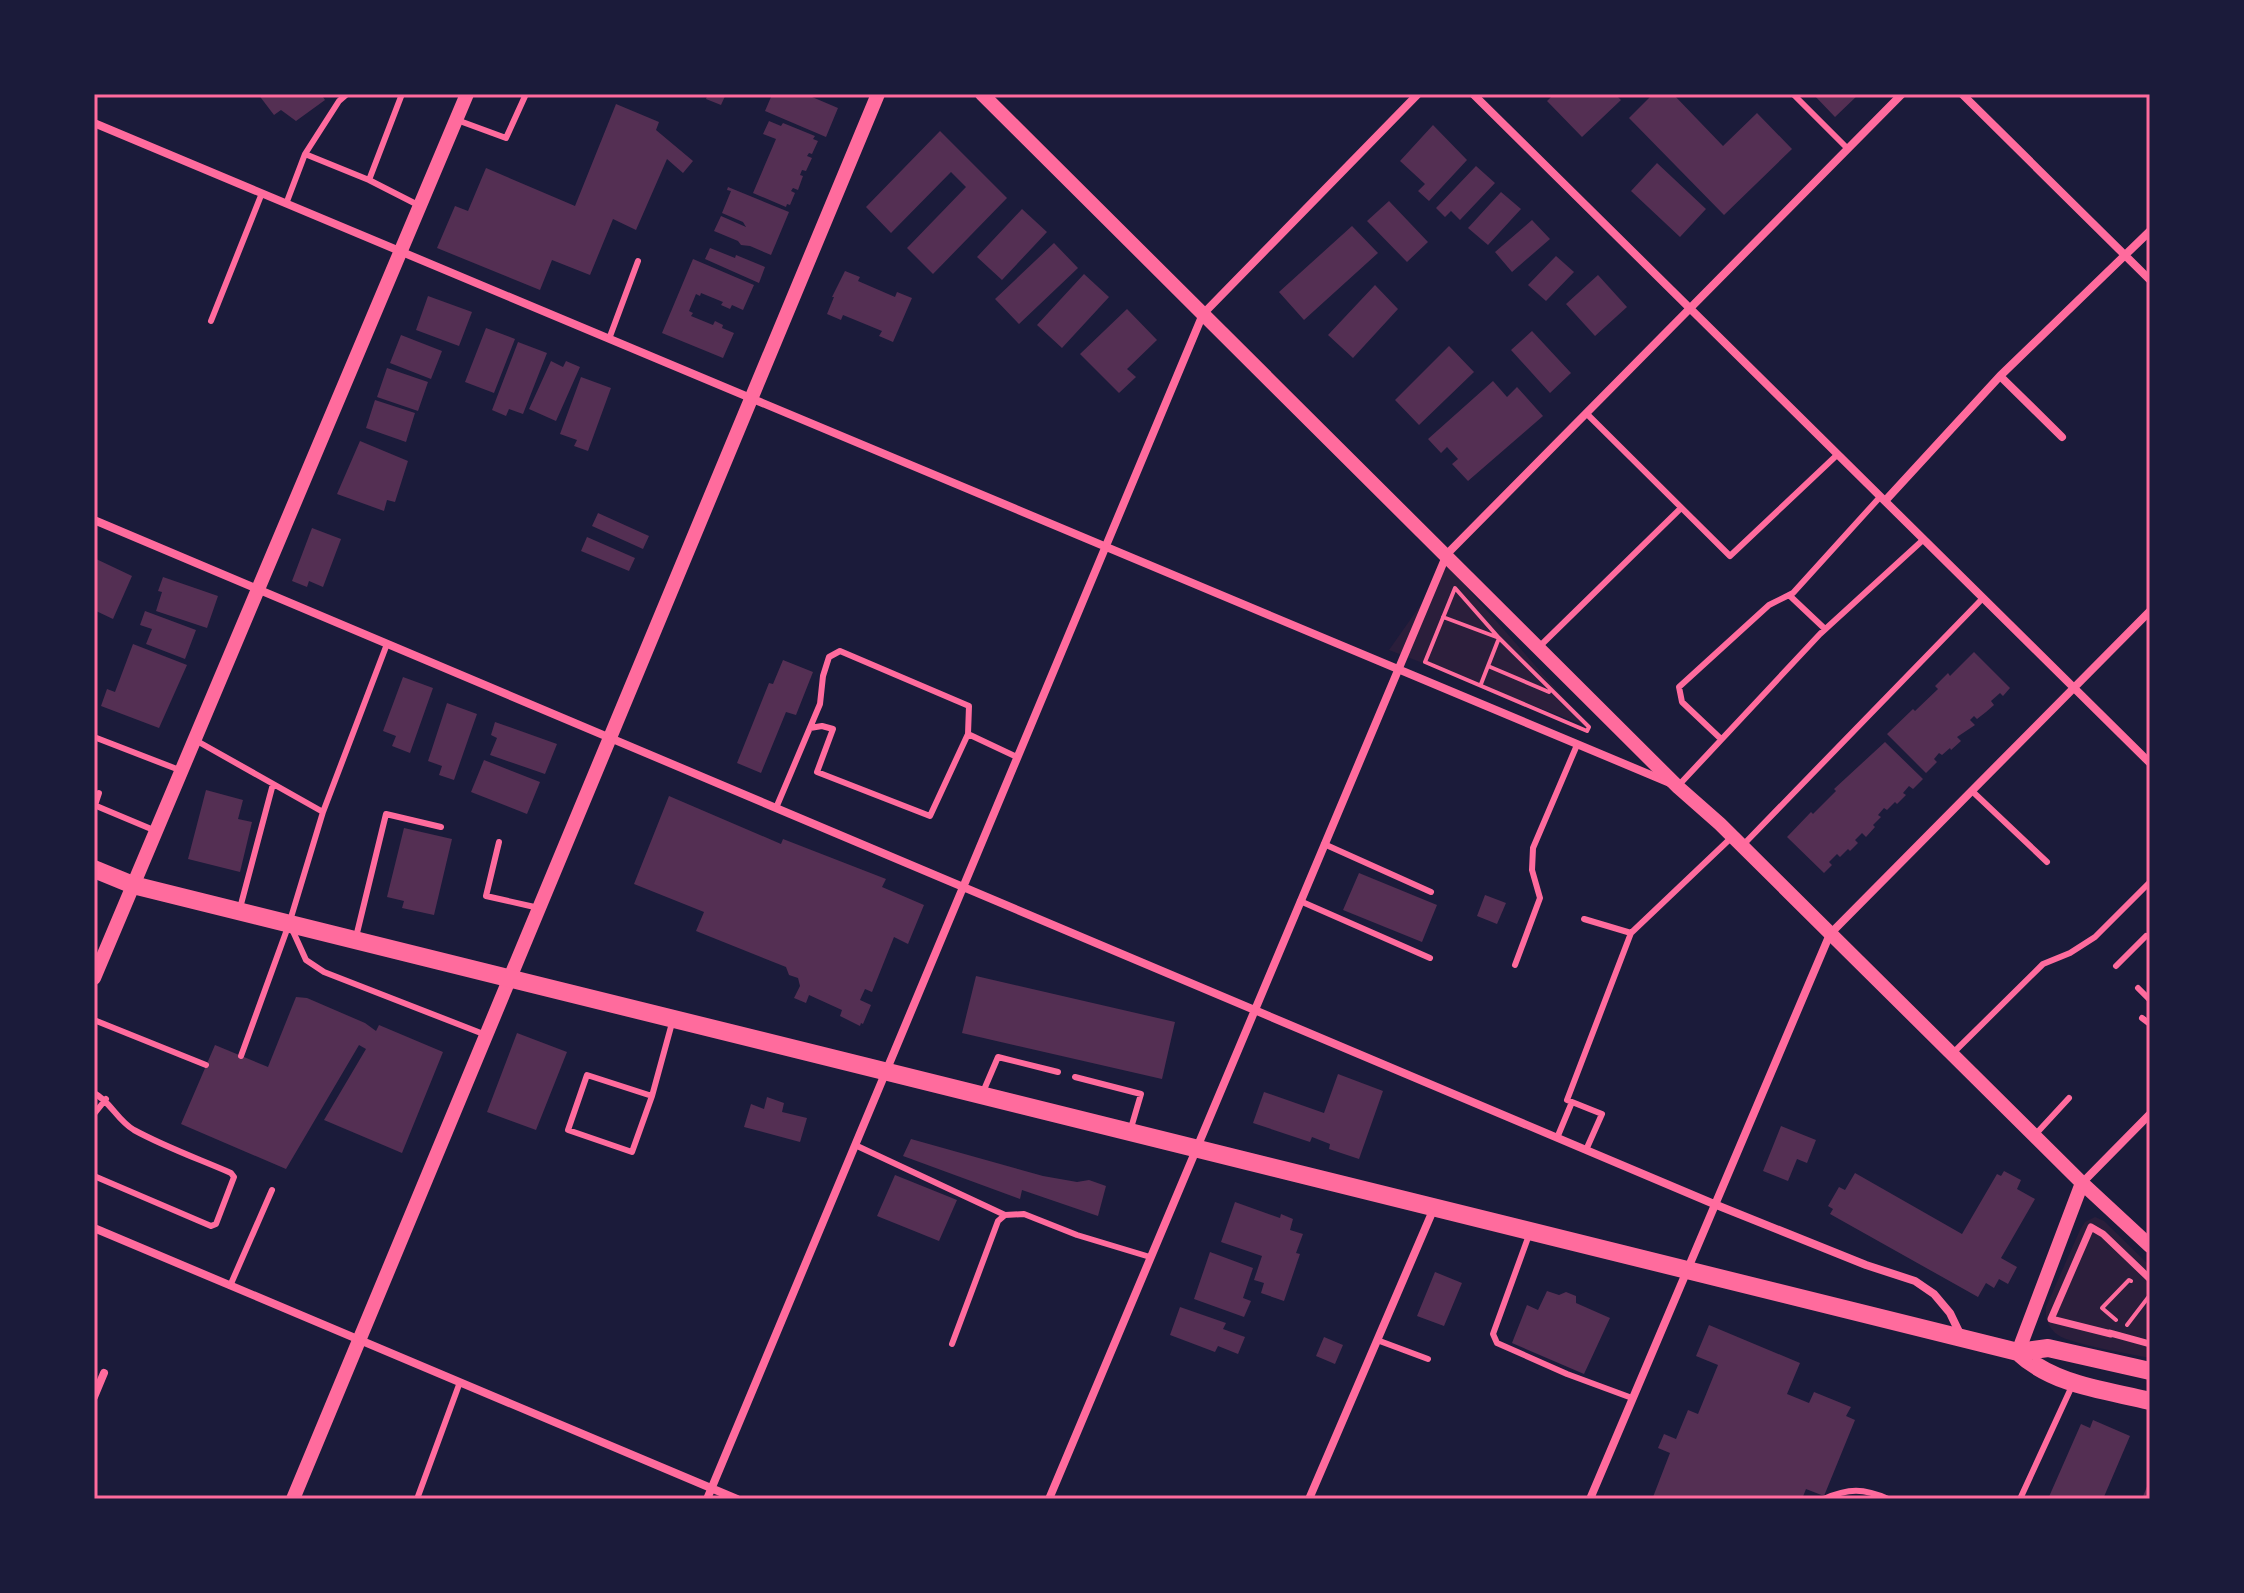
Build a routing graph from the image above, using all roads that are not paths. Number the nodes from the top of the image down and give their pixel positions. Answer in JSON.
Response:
{"nodes":[{"id":1,"x":347,"y":94,"type":"edge"},
{"id":2,"x":402,"y":94,"type":"edge"},
{"id":3,"x":467,"y":94,"type":"edge"},
{"id":4,"x":526,"y":94,"type":"edge"},
{"id":5,"x":878,"y":94,"type":"edge"},
{"id":6,"x":971,"y":94,"type":"edge"},
{"id":7,"x":1418,"y":94,"type":"edge"},
{"id":8,"x":1473,"y":94,"type":"edge"},
{"id":9,"x":1793,"y":94,"type":"edge"},
{"id":10,"x":1902,"y":94,"type":"edge"},
{"id":11,"x":1962,"y":94,"type":"edge"},
{"id":12,"x":987,"y":99,"type":"edge"},
{"id":13,"x":456,"y":120,"type":"junction"},
{"id":14,"x":94,"y":123,"type":"edge"},
{"id":15,"x":1848,"y":149,"type":"junction"},
{"id":16,"x":305,"y":154,"type":"junction"},
{"id":17,"x":369,"y":180,"type":"junction"},
{"id":18,"x":262,"y":193,"type":"junction"},
{"id":19,"x":286,"y":204,"type":"junction"},
{"id":20,"x":420,"y":206,"type":"junction"},
{"id":21,"x":2150,"y":231,"type":"edge"},
{"id":22,"x":401,"y":252,"type":"junction"},
{"id":23,"x":2126,"y":256,"type":"junction"},
{"id":24,"x":638,"y":261,"type":"dead end"},
{"id":25,"x":2150,"y":280,"type":"edge"},
{"id":26,"x":1690,"y":308,"type":"junction"},
{"id":27,"x":1203,"y":314,"type":"junction"},
{"id":28,"x":211,"y":321,"type":"dead end"},
{"id":29,"x":609,"y":339,"type":"junction"},
{"id":30,"x":2000,"y":376,"type":"junction"},
{"id":31,"x":751,"y":399,"type":"junction"},
{"id":32,"x":1586,"y":413,"type":"junction"},
{"id":33,"x":2062,"y":437,"type":"dead end"},
{"id":34,"x":1838,"y":454,"type":"junction"},
{"id":35,"x":1883,"y":499,"type":"junction"},
{"id":36,"x":1681,"y":508,"type":"junction"},
{"id":37,"x":94,"y":520,"type":"edge"},
{"id":38,"x":1924,"y":539,"type":"junction"},
{"id":39,"x":1105,"y":547,"type":"junction"},
{"id":40,"x":1447,"y":554,"type":"junction"},
{"id":41,"x":259,"y":590,"type":"junction"},
{"id":42,"x":1789,"y":595,"type":"junction"},
{"id":43,"x":1983,"y":598,"type":"junction"},
{"id":44,"x":2150,"y":611,"type":"edge"},
{"id":45,"x":1825,"y":629,"type":"junction"},
{"id":46,"x":387,"y":644,"type":"junction"},
{"id":47,"x":1540,"y":646,"type":"junction"},
{"id":48,"x":1397,"y":670,"type":"junction"},
{"id":49,"x":2074,"y":688,"type":"junction"},
{"id":50,"x":810,"y":728,"type":"junction"},
{"id":51,"x":968,"y":734,"type":"junction"},
{"id":52,"x":94,"y":737,"type":"edge"},
{"id":53,"x":610,"y":738,"type":"junction"},
{"id":54,"x":1721,"y":739,"type":"junction"},
{"id":55,"x":195,"y":740,"type":"junction"},
{"id":56,"x":1577,"y":745,"type":"junction"},
{"id":57,"x":1017,"y":757,"type":"junction"},
{"id":58,"x":2150,"y":763,"type":"edge"},
{"id":59,"x":182,"y":771,"type":"junction"},
{"id":60,"x":273,"y":784,"type":"junction"},
{"id":61,"x":1678,"y":787,"type":"junction"},
{"id":62,"x":1972,"y":791,"type":"junction"},
{"id":63,"x":99,"y":793,"type":"dead end"},
{"id":64,"x":94,"y":805,"type":"edge"},
{"id":65,"x":776,"y":808,"type":"junction"},
{"id":66,"x":323,"y":812,"type":"junction"},
{"id":67,"x":441,"y":827,"type":"dead end"},
{"id":68,"x":156,"y":831,"type":"junction"},
{"id":69,"x":1737,"y":841,"type":"junction"},
{"id":70,"x":499,"y":842,"type":"dead end"},
{"id":71,"x":1324,"y":844,"type":"junction"},
{"id":72,"x":2047,"y":862,"type":"dead end"},
{"id":73,"x":94,"y":869,"type":"edge"},
{"id":74,"x":2150,"y":882,"type":"edge"},
{"id":75,"x":133,"y":885,"type":"junction"},
{"id":76,"x":963,"y":887,"type":"junction"},
{"id":77,"x":1431,"y":892,"type":"dead end"},
{"id":78,"x":1300,"y":901,"type":"junction"},
{"id":79,"x":539,"y":908,"type":"junction"},
{"id":80,"x":239,"y":912,"type":"junction"},
{"id":81,"x":1584,"y":919,"type":"dead end"},
{"id":82,"x":289,"y":924,"type":"junction"},
{"id":83,"x":1631,"y":933,"type":"junction"},
{"id":84,"x":1830,"y":934,"type":"junction"},
{"id":85,"x":2146,"y":936,"type":"dead end"},
{"id":86,"x":355,"y":940,"type":"junction"},
{"id":87,"x":1430,"y":958,"type":"dead end"},
{"id":88,"x":1515,"y":965,"type":"dead end"},
{"id":89,"x":2116,"y":966,"type":"dead end"},
{"id":90,"x":94,"y":978,"type":"edge"},
{"id":91,"x":509,"y":979,"type":"junction"},
{"id":92,"x":2138,"y":988,"type":"dead end"},
{"id":93,"x":2150,"y":1000,"type":"edge"},
{"id":94,"x":1254,"y":1010,"type":"junction"},
{"id":95,"x":2142,"y":1018,"type":"dead end"},
{"id":96,"x":673,"y":1019,"type":"junction"},
{"id":97,"x":94,"y":1020,"type":"edge"},
{"id":98,"x":2150,"y":1024,"type":"edge"},
{"id":99,"x":486,"y":1035,"type":"junction"},
{"id":100,"x":1952,"y":1054,"type":"junction"},
{"id":101,"x":241,"y":1056,"type":"dead end"},
{"id":102,"x":206,"y":1065,"type":"dead end"},
{"id":103,"x":885,"y":1072,"type":"junction"},
{"id":104,"x":1058,"y":1072,"type":"dead end"},
{"id":105,"x":1075,"y":1077,"type":"dead end"},
{"id":106,"x":94,"y":1093,"type":"edge"},
{"id":107,"x":981,"y":1095,"type":"junction"},
{"id":108,"x":652,"y":1096,"type":"junction"},
{"id":109,"x":2069,"y":1098,"type":"dead end"},
{"id":110,"x":106,"y":1099,"type":"junction"},
{"id":111,"x":1572,"y":1102,"type":"junction"},
{"id":112,"x":94,"y":1114,"type":"edge"},
{"id":113,"x":2150,"y":1114,"type":"edge"},
{"id":114,"x":1130,"y":1132,"type":"junction"},
{"id":115,"x":2034,"y":1136,"type":"junction"},
{"id":116,"x":1557,"y":1138,"type":"junction"},
{"id":117,"x":855,"y":1145,"type":"junction"},
{"id":118,"x":1195,"y":1148,"type":"junction"},
{"id":119,"x":1586,"y":1150,"type":"junction"},
{"id":120,"x":94,"y":1176,"type":"edge"},
{"id":121,"x":2082,"y":1183,"type":"junction"},
{"id":122,"x":272,"y":1190,"type":"dead end"},
{"id":123,"x":1714,"y":1204,"type":"junction"},
{"id":124,"x":1434,"y":1208,"type":"junction"},
{"id":125,"x":1005,"y":1215,"type":"junction"},
{"id":126,"x":94,"y":1228,"type":"edge"},
{"id":127,"x":1530,"y":1232,"type":"junction"},
{"id":128,"x":2150,"y":1246,"type":"edge"},
{"id":129,"x":1150,"y":1257,"type":"junction"},
{"id":130,"x":1686,"y":1270,"type":"junction"},
{"id":131,"x":2150,"y":1279,"type":"edge"},
{"id":132,"x":230,"y":1286,"type":"junction"},
{"id":133,"x":2065,"y":1322,"type":"junction"},
{"id":134,"x":2111,"y":1334,"type":"junction"},
{"id":135,"x":1962,"y":1338,"type":"junction"},
{"id":136,"x":359,"y":1340,"type":"junction"},
{"id":137,"x":1377,"y":1340,"type":"junction"},
{"id":138,"x":952,"y":1344,"type":"dead end"},
{"id":139,"x":2150,"y":1344,"type":"edge"},
{"id":140,"x":2018,"y":1352,"type":"junction"},
{"id":141,"x":1428,"y":1359,"type":"dead end"},
{"id":142,"x":2150,"y":1371,"type":"edge"},
{"id":143,"x":104,"y":1373,"type":"dead end"},
{"id":144,"x":460,"y":1382,"type":"junction"},
{"id":145,"x":2074,"y":1382,"type":"junction"},
{"id":146,"x":94,"y":1397,"type":"edge"},
{"id":147,"x":1632,"y":1398,"type":"junction"},
{"id":148,"x":2150,"y":1401,"type":"edge"},
{"id":149,"x":712,"y":1488,"type":"junction"},
{"id":150,"x":293,"y":1499,"type":"edge"},
{"id":151,"x":417,"y":1499,"type":"edge"},
{"id":152,"x":707,"y":1499,"type":"edge"},
{"id":153,"x":737,"y":1499,"type":"edge"},
{"id":154,"x":1049,"y":1499,"type":"edge"},
{"id":155,"x":1309,"y":1499,"type":"edge"},
{"id":156,"x":1590,"y":1499,"type":"edge"},
{"id":157,"x":1824,"y":1499,"type":"edge"},
{"id":158,"x":1888,"y":1499,"type":"edge"},
{"id":159,"x":2020,"y":1499,"type":"edge"}],
"edges":[{"from":1,"to":16,"type":"lane"},
{"from":2,"to":17,"type":"lane"},
{"from":3,"to":13,"type":"street"},
{"from":4,"to":13,"type":"lane"},
{"from":5,"to":31,"type":"street"},
{"from":6,"to":12,"type":"street"},
{"from":7,"to":27,"type":"street"},
{"from":8,"to":26,"type":"street"},
{"from":9,"to":15,"type":"lane"},
{"from":10,"to":15,"type":"street"},
{"from":11,"to":23,"type":"street"},
{"from":12,"to":27,"type":"street"},
{"from":13,"to":20,"type":"street"},
{"from":14,"to":18,"type":"street"},
{"from":15,"to":26,"type":"street"},
{"from":16,"to":17,"type":"lane"},
{"from":16,"to":19,"type":"lane"},
{"from":17,"to":20,"type":"lane"},
{"from":18,"to":19,"type":"street"},
{"from":18,"to":28,"type":"lane"},
{"from":19,"to":22,"type":"street"},
{"from":20,"to":22,"type":"street"},
{"from":21,"to":23,"type":"street"},
{"from":22,"to":29,"type":"street"},
{"from":22,"to":41,"type":"street"},
{"from":23,"to":25,"type":"street"},
{"from":23,"to":30,"type":"street"},
{"from":24,"to":29,"type":"lane"},
{"from":26,"to":32,"type":"street"},
{"from":26,"to":34,"type":"street"},
{"from":27,"to":39,"type":"street"},
{"from":27,"to":40,"type":"street"},
{"from":29,"to":31,"type":"street"},
{"from":30,"to":33,"type":"street"},
{"from":30,"to":35,"type":"street"},
{"from":31,"to":39,"type":"street"},
{"from":31,"to":53,"type":"street"},
{"from":32,"to":36,"type":"lane"},
{"from":32,"to":40,"type":"street"},
{"from":34,"to":35,"type":"street"},
{"from":34,"to":36,"type":"lane"},
{"from":35,"to":38,"type":"street"},
{"from":35,"to":42,"type":"lane"},
{"from":36,"to":47,"type":"lane"},
{"from":37,"to":41,"type":"street"},
{"from":38,"to":43,"type":"street"},
{"from":38,"to":45,"type":"lane"},
{"from":39,"to":48,"type":"street"},
{"from":39,"to":57,"type":"street"},
{"from":40,"to":47,"type":"street"},
{"from":40,"to":48,"type":"street"},
{"from":41,"to":46,"type":"street"},
{"from":41,"to":55,"type":"street"},
{"from":42,"to":45,"type":"lane"},
{"from":42,"to":54,"type":"lane"},
{"from":43,"to":49,"type":"street"},
{"from":43,"to":69,"type":"lane"},
{"from":44,"to":49,"type":"street"},
{"from":45,"to":54,"type":"lane"},
{"from":46,"to":53,"type":"street"},
{"from":46,"to":66,"type":"lane"},
{"from":47,"to":61,"type":"street"},
{"from":48,"to":56,"type":"street"},
{"from":48,"to":71,"type":"street"},
{"from":49,"to":58,"type":"street"},
{"from":49,"to":62,"type":"street"},
{"from":50,"to":51,"type":"lane"},
{"from":50,"to":51,"type":"lane"},
{"from":50,"to":65,"type":"lane"},
{"from":51,"to":57,"type":"lane"},
{"from":52,"to":59,"type":"lane"},
{"from":53,"to":65,"type":"street"},
{"from":53,"to":79,"type":"street"},
{"from":54,"to":61,"type":"lane"},
{"from":55,"to":59,"type":"street"},
{"from":55,"to":60,"type":"lane"},
{"from":56,"to":61,"type":"street"},
{"from":56,"to":88,"type":"lane"},
{"from":57,"to":76,"type":"street"},
{"from":59,"to":68,"type":"street"},
{"from":60,"to":66,"type":"lane"},
{"from":60,"to":80,"type":"lane"},
{"from":61,"to":69,"type":"street"},
{"from":62,"to":72,"type":"lane"},
{"from":62,"to":84,"type":"street"},
{"from":63,"to":64,"type":"lane"},
{"from":64,"to":68,"type":"lane"},
{"from":65,"to":76,"type":"street"},
{"from":66,"to":82,"type":"lane"},
{"from":67,"to":86,"type":"lane"},
{"from":68,"to":75,"type":"street"},
{"from":69,"to":83,"type":"lane"},
{"from":69,"to":84,"type":"street"},
{"from":70,"to":79,"type":"lane"},
{"from":71,"to":77,"type":"lane"},
{"from":71,"to":78,"type":"street"},
{"from":73,"to":75,"type":"main road"},
{"from":74,"to":100,"type":"lane"},
{"from":75,"to":80,"type":"main road"},
{"from":75,"to":90,"type":"street"},
{"from":76,"to":94,"type":"street"},
{"from":76,"to":103,"type":"street"},
{"from":78,"to":87,"type":"lane"},
{"from":78,"to":94,"type":"street"},
{"from":79,"to":91,"type":"street"},
{"from":80,"to":82,"type":"main road"},
{"from":81,"to":83,"type":"lane"},
{"from":82,"to":86,"type":"main road"},
{"from":82,"to":99,"type":"lane"},
{"from":82,"to":101,"type":"lane"},
{"from":83,"to":111,"type":"lane"},
{"from":84,"to":100,"type":"street"},
{"from":84,"to":123,"type":"street"},
{"from":85,"to":89,"type":"lane"},
{"from":86,"to":91,"type":"main road"},
{"from":91,"to":96,"type":"main road"},
{"from":91,"to":99,"type":"street"},
{"from":92,"to":93,"type":"lane"},
{"from":94,"to":116,"type":"street"},
{"from":94,"to":118,"type":"street"},
{"from":95,"to":98,"type":"lane"},
{"from":96,"to":103,"type":"main road"},
{"from":96,"to":108,"type":"lane"},
{"from":97,"to":102,"type":"lane"},
{"from":99,"to":136,"type":"street"},
{"from":100,"to":115,"type":"street"},
{"from":103,"to":107,"type":"main road"},
{"from":103,"to":117,"type":"street"},
{"from":104,"to":107,"type":"lane"},
{"from":105,"to":114,"type":"lane"},
{"from":106,"to":110,"type":"lane"},
{"from":107,"to":114,"type":"main road"},
{"from":108,"to":108,"type":"lane"},
{"from":109,"to":115,"type":"lane"},
{"from":110,"to":112,"type":"lane"},
{"from":110,"to":120,"type":"lane"},
{"from":111,"to":116,"type":"lane"},
{"from":111,"to":119,"type":"lane"},
{"from":113,"to":121,"type":"street"},
{"from":114,"to":118,"type":"main road"},
{"from":115,"to":121,"type":"street"},
{"from":116,"to":119,"type":"street"},
{"from":117,"to":125,"type":"lane"},
{"from":117,"to":149,"type":"street"},
{"from":118,"to":124,"type":"main road"},
{"from":118,"to":129,"type":"street"},
{"from":119,"to":123,"type":"street"},
{"from":121,"to":128,"type":"street"},
{"from":121,"to":140,"type":"street"},
{"from":122,"to":132,"type":"lane"},
{"from":123,"to":130,"type":"street"},
{"from":123,"to":135,"type":"street"},
{"from":124,"to":127,"type":"main road"},
{"from":124,"to":137,"type":"street"},
{"from":125,"to":129,"type":"lane"},
{"from":125,"to":138,"type":"lane"},
{"from":126,"to":132,"type":"street"},
{"from":127,"to":130,"type":"main road"},
{"from":127,"to":147,"type":"lane"},
{"from":129,"to":154,"type":"street"},
{"from":130,"to":135,"type":"main road"},
{"from":130,"to":147,"type":"street"},
{"from":131,"to":133,"type":"street"},
{"from":132,"to":136,"type":"street"},
{"from":133,"to":134,"type":"street"},
{"from":133,"to":134,"type":"street"},
{"from":134,"to":139,"type":"street"},
{"from":135,"to":140,"type":"main road"},
{"from":136,"to":144,"type":"street"},
{"from":136,"to":150,"type":"street"},
{"from":137,"to":141,"type":"lane"},
{"from":137,"to":155,"type":"street"},
{"from":140,"to":142,"type":"main road"},
{"from":140,"to":145,"type":"main road"},
{"from":143,"to":146,"type":"street"},
{"from":144,"to":149,"type":"street"},
{"from":144,"to":151,"type":"lane"},
{"from":145,"to":148,"type":"main road"},
{"from":145,"to":159,"type":"lane"},
{"from":147,"to":156,"type":"street"},
{"from":149,"to":152,"type":"street"},
{"from":149,"to":153,"type":"street"},
{"from":157,"to":158,"type":"lane"}]}
